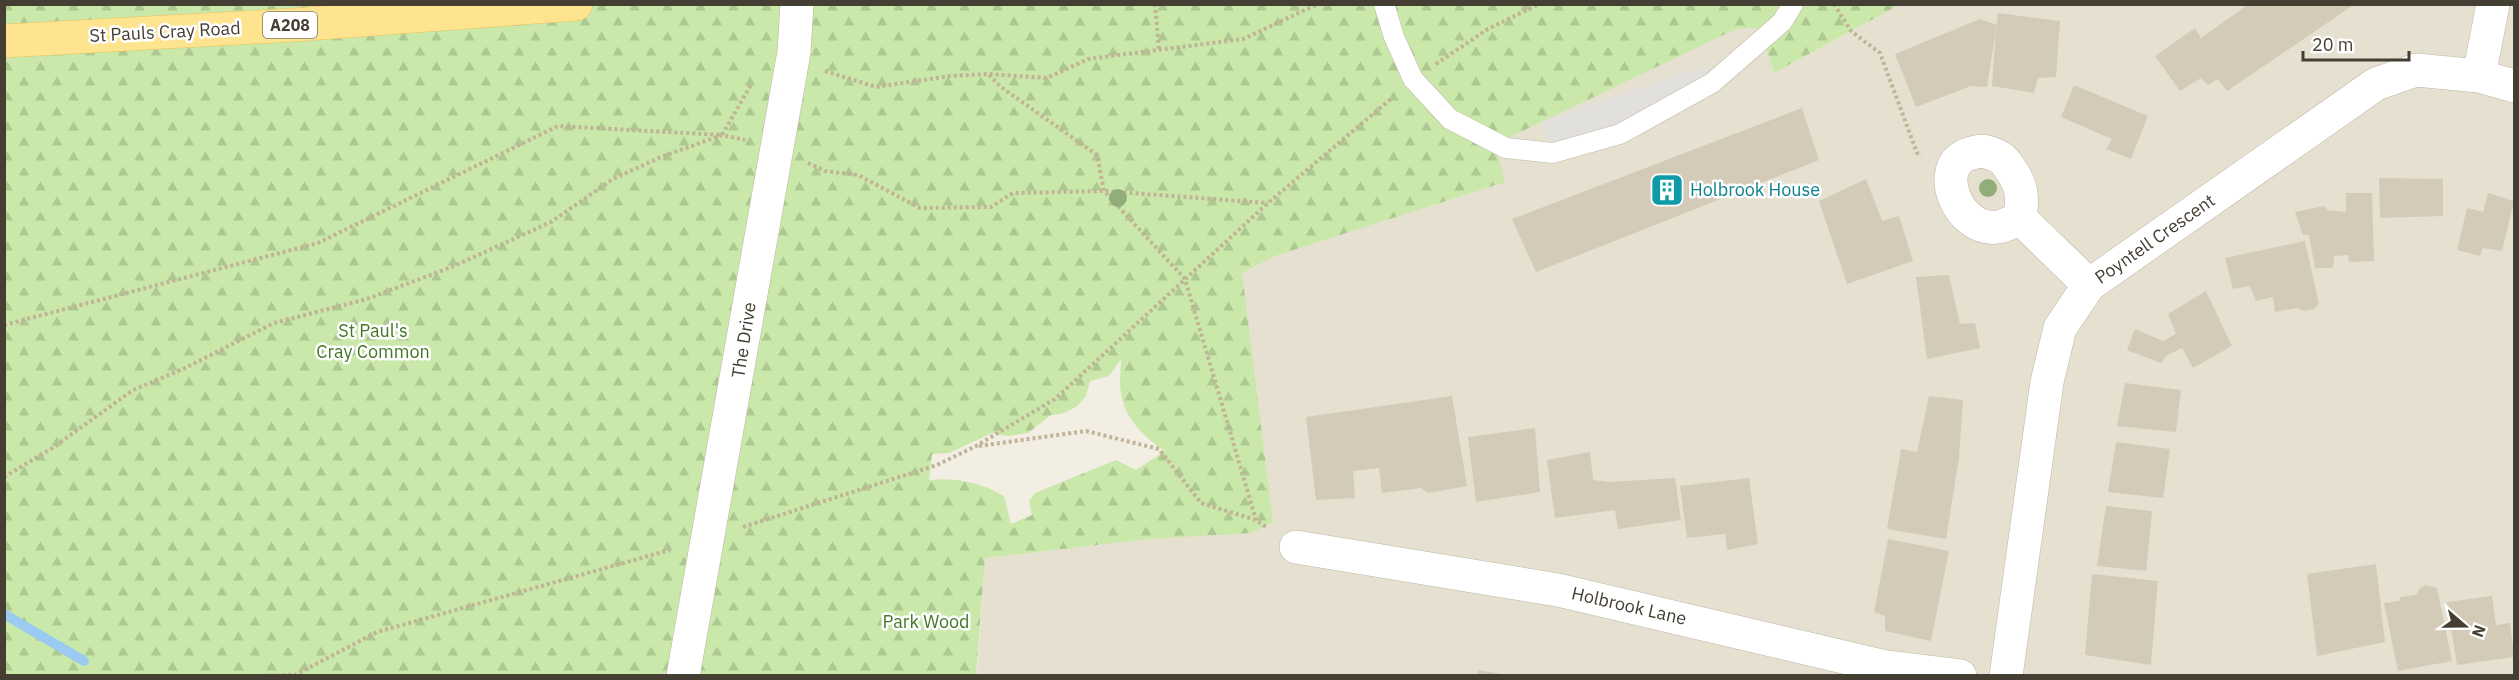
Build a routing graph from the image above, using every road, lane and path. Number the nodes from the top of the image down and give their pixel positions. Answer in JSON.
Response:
{"nodes":[{"id":1,"x":576,"y":4,"type":"edge"},
{"id":2,"x":1155,"y":4,"type":"edge"},
{"id":3,"x":1318,"y":4,"type":"edge"},
{"id":4,"x":1384,"y":4,"type":"edge"},
{"id":5,"x":1539,"y":4,"type":"edge"},
{"id":6,"x":1793,"y":4,"type":"edge"},
{"id":7,"x":1834,"y":4,"type":"edge"},
{"id":8,"x":2493,"y":4,"type":"edge"},
{"id":9,"x":796,"y":20,"type":"edge"},
{"id":10,"x":4,"y":41,"type":"edge"},
{"id":11,"x":1159,"y":50,"type":"junction"},
{"id":12,"x":988,"y":74,"type":"junction"},
{"id":13,"x":1004,"y":75,"type":"junction"},
{"id":14,"x":2479,"y":76,"type":"junction"},
{"id":15,"x":1413,"y":79,"type":"junction"},
{"id":16,"x":2514,"y":86,"type":"edge"},
{"id":17,"x":1001,"y":87,"type":"junction"},
{"id":18,"x":722,"y":135,"type":"junction"},
{"id":19,"x":775,"y":148,"type":"junction"},
{"id":20,"x":1953,"y":170,"type":"junction"},
{"id":21,"x":1104,"y":191,"type":"junction"},
{"id":22,"x":1268,"y":203,"type":"junction"},
{"id":23,"x":2020,"y":218,"type":"junction"},
{"id":24,"x":1185,"y":279,"type":"junction"},
{"id":25,"x":2089,"y":285,"type":"junction"},
{"id":26,"x":4,"y":325,"type":"edge"},
{"id":27,"x":976,"y":446,"type":"junction"},
{"id":28,"x":4,"y":477,"type":"edge"},
{"id":29,"x":1256,"y":520,"type":"junction"},
{"id":30,"x":707,"y":538,"type":"junction"},
{"id":31,"x":1296,"y":547,"type":"joint"},
{"id":32,"x":258,"y":675,"type":"edge"},
{"id":33,"x":295,"y":675,"type":"edge"},
{"id":34,"x":683,"y":675,"type":"edge"},
{"id":35,"x":1960,"y":675,"type":"edge"},
{"id":36,"x":2006,"y":675,"type":"edge"}],
"edges":[{"from":1,"to":10,"type":"main road","name":"St Pauls Cray Road","number":"A208"},
{"from":2,"to":11,"type":"path"},
{"from":3,"to":11,"type":"path"},
{"from":4,"to":15,"type":"lane"},
{"from":5,"to":15,"type":"path"},
{"from":6,"to":15,"type":"lane"},
{"from":7,"to":20,"type":"path"},
{"from":8,"to":14,"type":"street"},
{"from":9,"to":12,"type":"path"},
{"from":9,"to":19,"type":"street","name":"The Drive"},
{"from":11,"to":13,"type":"path"},
{"from":12,"to":13,"type":"path"},
{"from":12,"to":17,"type":"path"},
{"from":13,"to":17,"type":"path"},
{"from":14,"to":16,"type":"street","name":"Poyntell Crescent"},
{"from":14,"to":25,"type":"street","name":"Poyntell Crescent"},
{"from":15,"to":22,"type":"path"},
{"from":17,"to":21,"type":"path"},
{"from":18,"to":19,"type":"path"},
{"from":18,"to":26,"type":"path"},
{"from":18,"to":28,"type":"path"},
{"from":19,"to":21,"type":"path"},
{"from":19,"to":30,"type":"street","name":"The Drive"},
{"from":20,"to":23,"type":"street"},
{"from":20,"to":23,"type":"street"},
{"from":21,"to":22,"type":"path"},
{"from":21,"to":24,"type":"path"},
{"from":22,"to":24,"type":"path"},
{"from":23,"to":25,"type":"street"},
{"from":24,"to":27,"type":"path"},
{"from":24,"to":29,"type":"path"},
{"from":25,"to":36,"type":"street","name":"Poyntell Crescent"},
{"from":27,"to":29,"type":"path"},
{"from":27,"to":30,"type":"path"},
{"from":29,"to":31,"type":"path"},
{"from":30,"to":33,"type":"path"},
{"from":30,"to":34,"type":"street","name":"The Drive"},
{"from":31,"to":35,"type":"street","name":"Holbrook Lane"},
{"from":32,"to":33,"type":"path"}]}
